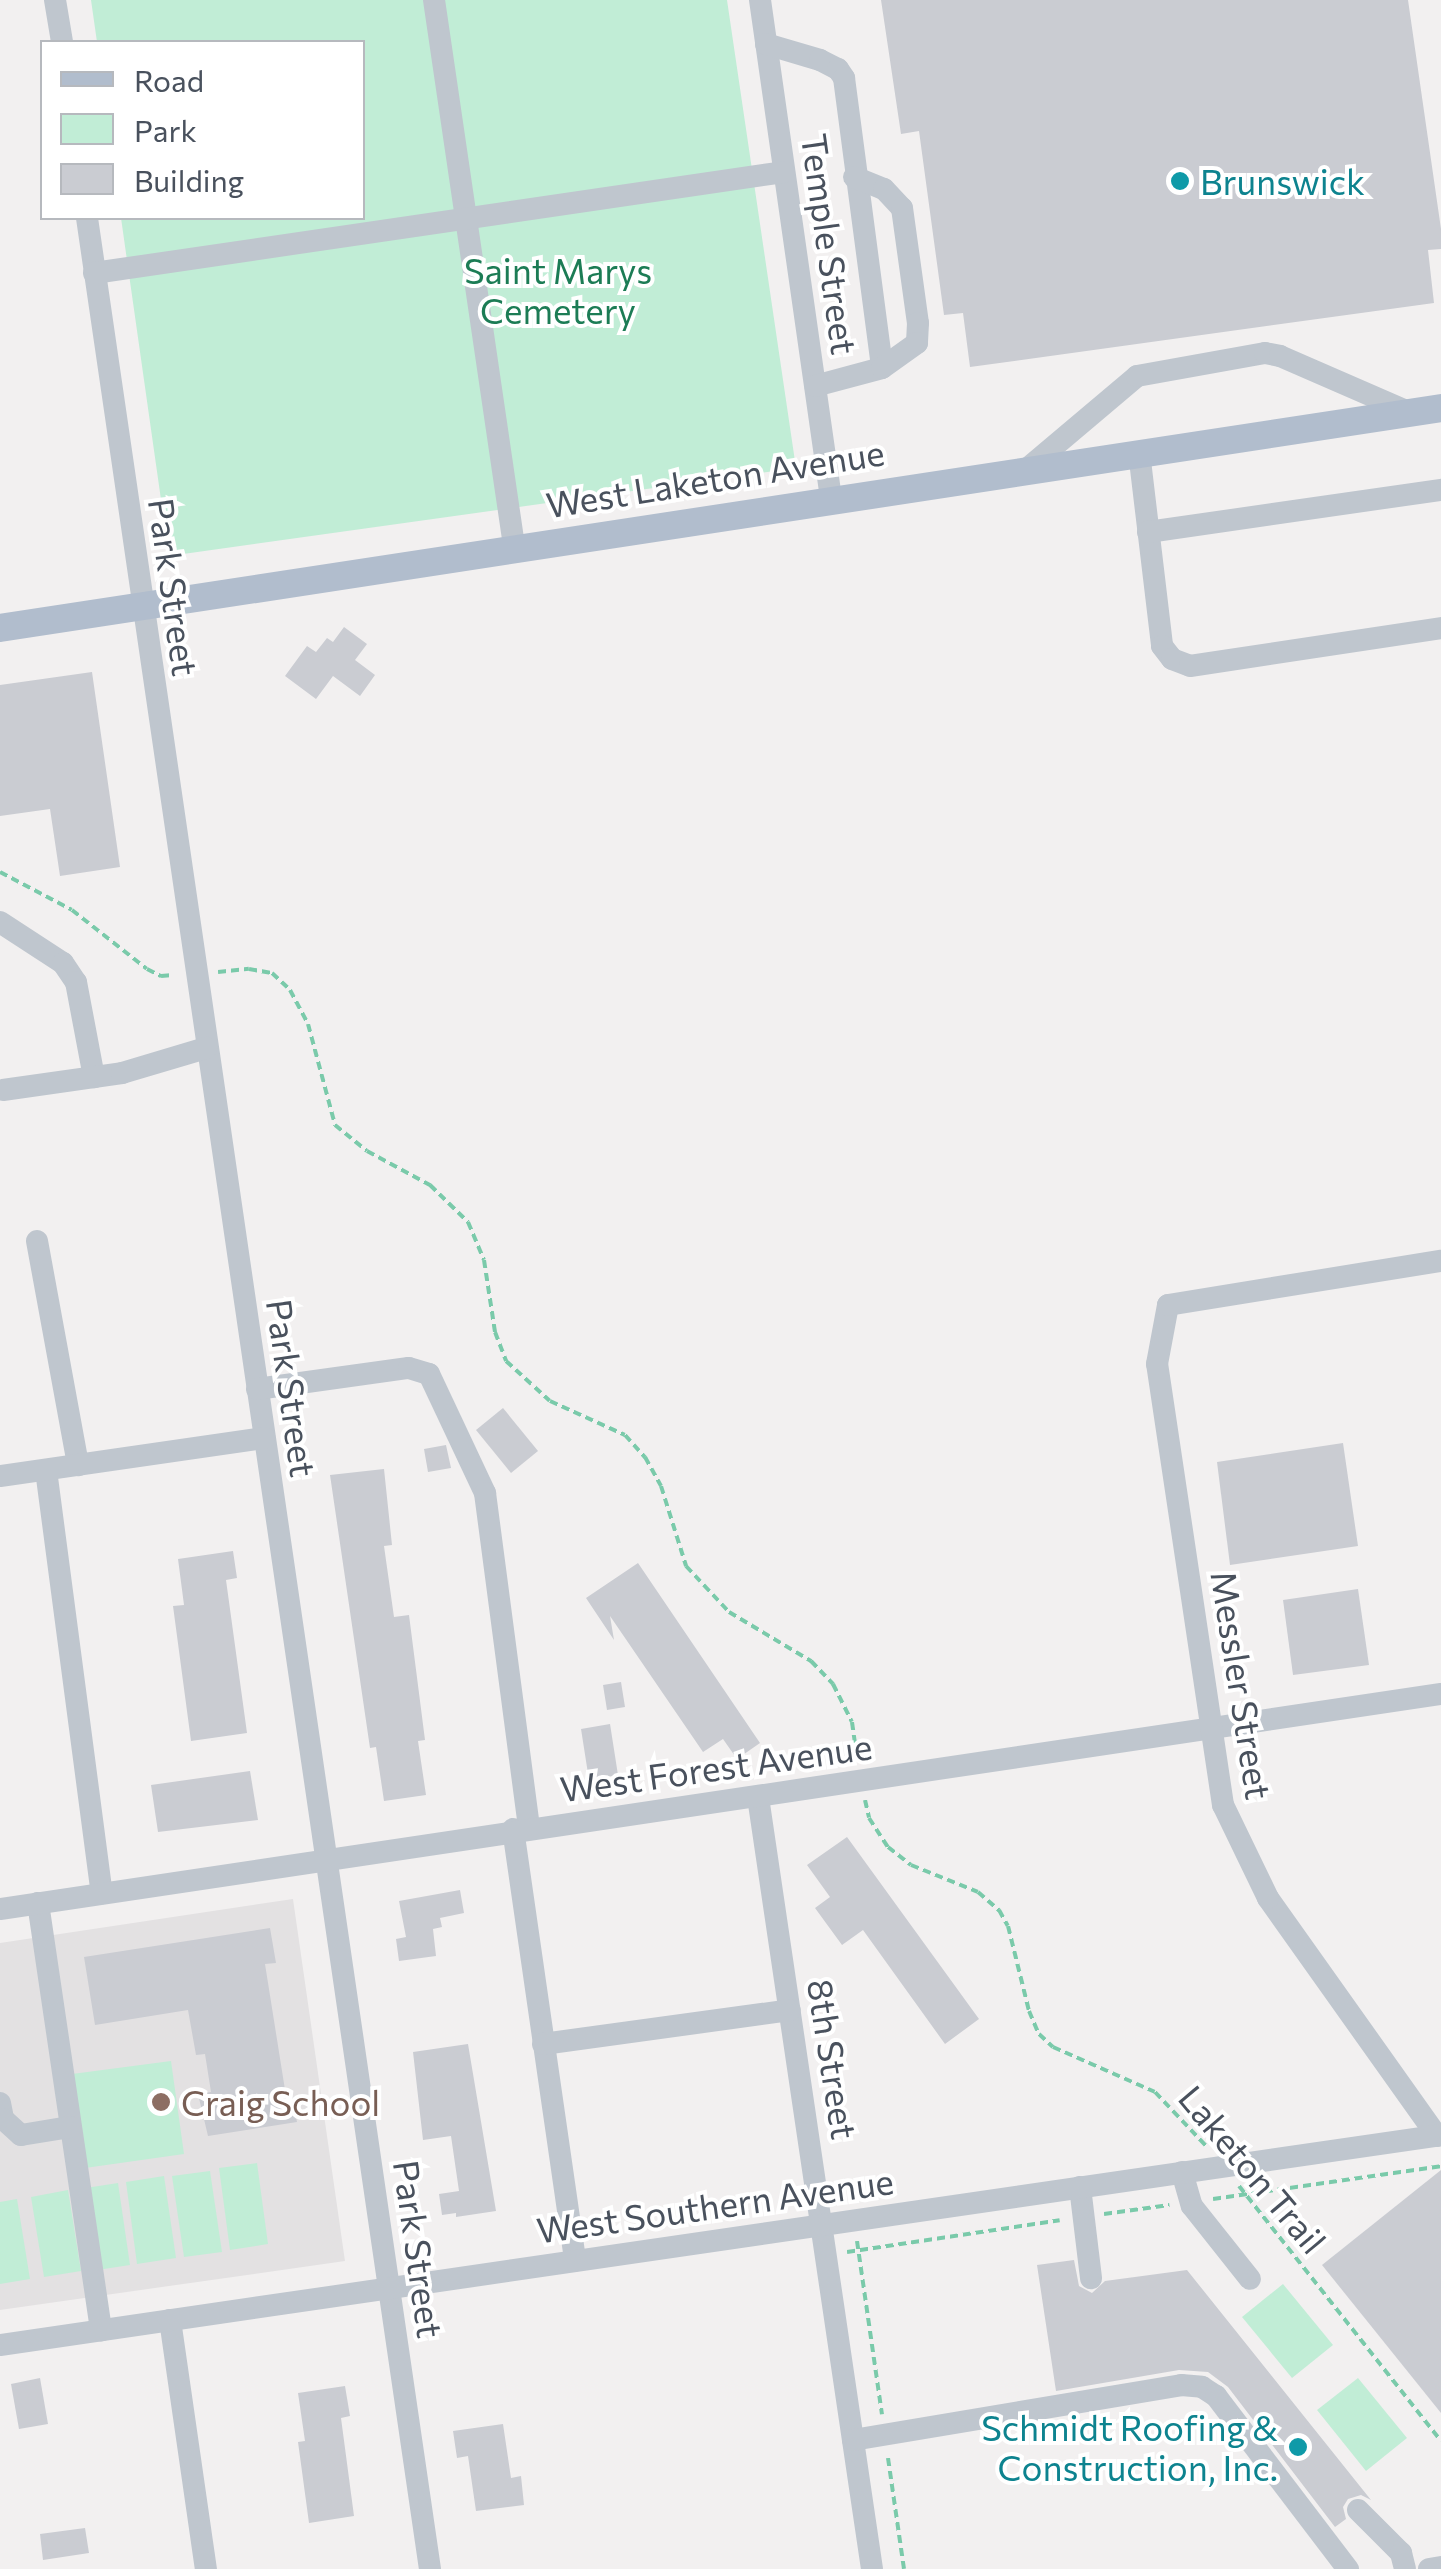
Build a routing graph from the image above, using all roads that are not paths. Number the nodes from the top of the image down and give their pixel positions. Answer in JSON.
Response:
{"nodes":[{"id":1,"x":56,"y":0,"type":"edge"},
{"id":2,"x":434,"y":0,"type":"edge"},
{"id":3,"x":760,"y":0,"type":"edge"},
{"id":4,"x":62,"y":40,"type":"edge"},
{"id":5,"x":766,"y":44,"type":"junction"},
{"id":6,"x":784,"y":172,"type":"junction"},
{"id":7,"x":854,"y":177,"type":"junction"},
{"id":8,"x":463,"y":218,"type":"junction"},
{"id":9,"x":86,"y":220,"type":"edge"},
{"id":10,"x":94,"y":273,"type":"junction"},
{"id":11,"x":882,"y":368,"type":"junction"},
{"id":12,"x":815,"y":386,"type":"junction"},
{"id":13,"x":1441,"y":408,"type":"edge"},
{"id":14,"x":1409,"y":412,"type":"junction"},
{"id":15,"x":1138,"y":452,"type":"junction"},
{"id":16,"x":1027,"y":469,"type":"junction"},
{"id":17,"x":1441,"y":490,"type":"edge"},
{"id":18,"x":831,"y":498,"type":"junction"},
{"id":19,"x":1148,"y":532,"type":"junction"},
{"id":20,"x":514,"y":546,"type":"junction"},
{"id":21,"x":141,"y":608,"type":"junction"},
{"id":22,"x":0,"y":628,"type":"edge"},
{"id":23,"x":1441,"y":628,"type":"edge"},
{"id":24,"x":0,"y":922,"type":"edge"},
{"id":25,"x":206,"y":1048,"type":"junction"},
{"id":26,"x":94,"y":1076,"type":"junction"},
{"id":27,"x":3,"y":1090,"type":"dead end"},
{"id":28,"x":37,"y":1241,"type":"dead end"},
{"id":29,"x":1441,"y":1261,"type":"edge"},
{"id":30,"x":257,"y":1389,"type":"junction"},
{"id":31,"x":264,"y":1438,"type":"junction"},
{"id":32,"x":78,"y":1465,"type":"junction"},
{"id":33,"x":46,"y":1470,"type":"junction"},
{"id":34,"x":0,"y":1476,"type":"edge"},
{"id":35,"x":1441,"y":1694,"type":"edge"},
{"id":36,"x":1211,"y":1728,"type":"junction"},
{"id":37,"x":758,"y":1797,"type":"junction"},
{"id":38,"x":521,"y":1828,"type":"junction"},
{"id":39,"x":325,"y":1857,"type":"junction"},
{"id":40,"x":102,"y":1892,"type":"junction"},
{"id":41,"x":38,"y":1903,"type":"junction"},
{"id":42,"x":0,"y":1909,"type":"edge"},
{"id":43,"x":790,"y":2010,"type":"junction"},
{"id":44,"x":544,"y":2044,"type":"junction"},
{"id":45,"x":0,"y":2103,"type":"edge"},
{"id":46,"x":70,"y":2127,"type":"junction"},
{"id":47,"x":1439,"y":2135,"type":"edge"},
{"id":48,"x":1182,"y":2172,"type":"junction"},
{"id":49,"x":1080,"y":2187,"type":"junction"},
{"id":50,"x":822,"y":2226,"type":"junction"},
{"id":51,"x":575,"y":2261,"type":"junction"},
{"id":52,"x":1091,"y":2278,"type":"dead end"},
{"id":53,"x":1250,"y":2279,"type":"dead end"},
{"id":54,"x":389,"y":2288,"type":"junction"},
{"id":55,"x":170,"y":2320,"type":"junction"},
{"id":56,"x":101,"y":2330,"type":"junction"},
{"id":57,"x":0,"y":2345,"type":"edge"},
{"id":58,"x":853,"y":2440,"type":"junction"},
{"id":59,"x":1358,"y":2510,"type":"dead end"},
{"id":60,"x":1441,"y":2567,"type":"edge"},
{"id":61,"x":206,"y":2569,"type":"edge"},
{"id":62,"x":430,"y":2569,"type":"edge"},
{"id":63,"x":872,"y":2569,"type":"edge"},
{"id":64,"x":1348,"y":2569,"type":"edge"},
{"id":65,"x":1404,"y":2569,"type":"edge"},
{"id":66,"x":1429,"y":2569,"type":"edge"}],
"edges":[{"from":1,"to":4,"type":"street"},
{"from":2,"to":8,"type":"street"},
{"from":3,"to":5,"type":"street","name":"Temple Street"},
{"from":5,"to":6,"type":"street","name":"Temple Street"},
{"from":5,"to":7,"type":"street"},
{"from":6,"to":8,"type":"street"},
{"from":6,"to":12,"type":"street","name":"Temple Street"},
{"from":7,"to":11,"type":"street"},
{"from":7,"to":11,"type":"street"},
{"from":8,"to":10,"type":"street"},
{"from":8,"to":20,"type":"street"},
{"from":9,"to":10,"type":"street","name":"Park Street"},
{"from":10,"to":21,"type":"street","name":"Park Street"},
{"from":11,"to":12,"type":"street"},
{"from":12,"to":18,"type":"street","name":"Temple Street"},
{"from":13,"to":14,"type":"main road","name":"West Laketon Avenue"},
{"from":14,"to":15,"type":"main road","name":"West Laketon Avenue"},
{"from":14,"to":16,"type":"street"},
{"from":15,"to":16,"type":"main road","name":"West Laketon Avenue"},
{"from":15,"to":19,"type":"street"},
{"from":16,"to":18,"type":"main road","name":"West Laketon Avenue"},
{"from":17,"to":19,"type":"street"},
{"from":18,"to":20,"type":"main road","name":"West Laketon Avenue"},
{"from":19,"to":23,"type":"street"},
{"from":20,"to":21,"type":"main road","name":"West Laketon Avenue"},
{"from":21,"to":22,"type":"main road","name":"West Laketon Avenue"},
{"from":21,"to":25,"type":"street","name":"Park Street"},
{"from":24,"to":26,"type":"street"},
{"from":25,"to":26,"type":"street"},
{"from":25,"to":30,"type":"street","name":"Park Street"},
{"from":26,"to":27,"type":"street"},
{"from":28,"to":32,"type":"street"},
{"from":29,"to":36,"type":"street","name":"Messler Street"},
{"from":30,"to":31,"type":"street","name":"Park Street"},
{"from":30,"to":38,"type":"street"},
{"from":31,"to":32,"type":"street"},
{"from":31,"to":39,"type":"street","name":"Park Street"},
{"from":32,"to":33,"type":"street"},
{"from":33,"to":34,"type":"street"},
{"from":33,"to":40,"type":"street"},
{"from":35,"to":36,"type":"street","name":"West Forest Avenue"},
{"from":36,"to":37,"type":"street","name":"West Forest Avenue"},
{"from":36,"to":47,"type":"street","name":"Messler Street"},
{"from":37,"to":38,"type":"street","name":"West Forest Avenue"},
{"from":37,"to":43,"type":"street","name":"8th Street"},
{"from":38,"to":39,"type":"street","name":"West Forest Avenue"},
{"from":38,"to":44,"type":"street"},
{"from":39,"to":40,"type":"street","name":"West Forest Avenue"},
{"from":39,"to":54,"type":"street","name":"Park Street"},
{"from":40,"to":41,"type":"street","name":"West Forest Avenue"},
{"from":41,"to":42,"type":"street","name":"West Forest Avenue"},
{"from":41,"to":46,"type":"street"},
{"from":43,"to":44,"type":"street"},
{"from":43,"to":50,"type":"street","name":"8th Street"},
{"from":44,"to":51,"type":"street"},
{"from":45,"to":46,"type":"street"},
{"from":46,"to":56,"type":"street"},
{"from":47,"to":48,"type":"street","name":"West Southern Avenue"},
{"from":48,"to":49,"type":"street","name":"West Southern Avenue"},
{"from":48,"to":53,"type":"street"},
{"from":49,"to":50,"type":"street","name":"West Southern Avenue"},
{"from":49,"to":52,"type":"street"},
{"from":50,"to":51,"type":"street","name":"West Southern Avenue"},
{"from":50,"to":58,"type":"street","name":"8th Street"},
{"from":51,"to":54,"type":"street","name":"West Southern Avenue"},
{"from":54,"to":55,"type":"street","name":"West Southern Avenue"},
{"from":54,"to":62,"type":"street","name":"Park Street"},
{"from":55,"to":56,"type":"street","name":"West Southern Avenue"},
{"from":55,"to":61,"type":"street"},
{"from":56,"to":57,"type":"street","name":"West Southern Avenue"},
{"from":58,"to":63,"type":"street","name":"8th Street"},
{"from":58,"to":64,"type":"street"},
{"from":59,"to":65,"type":"street"},
{"from":60,"to":66,"type":"street"}]}
